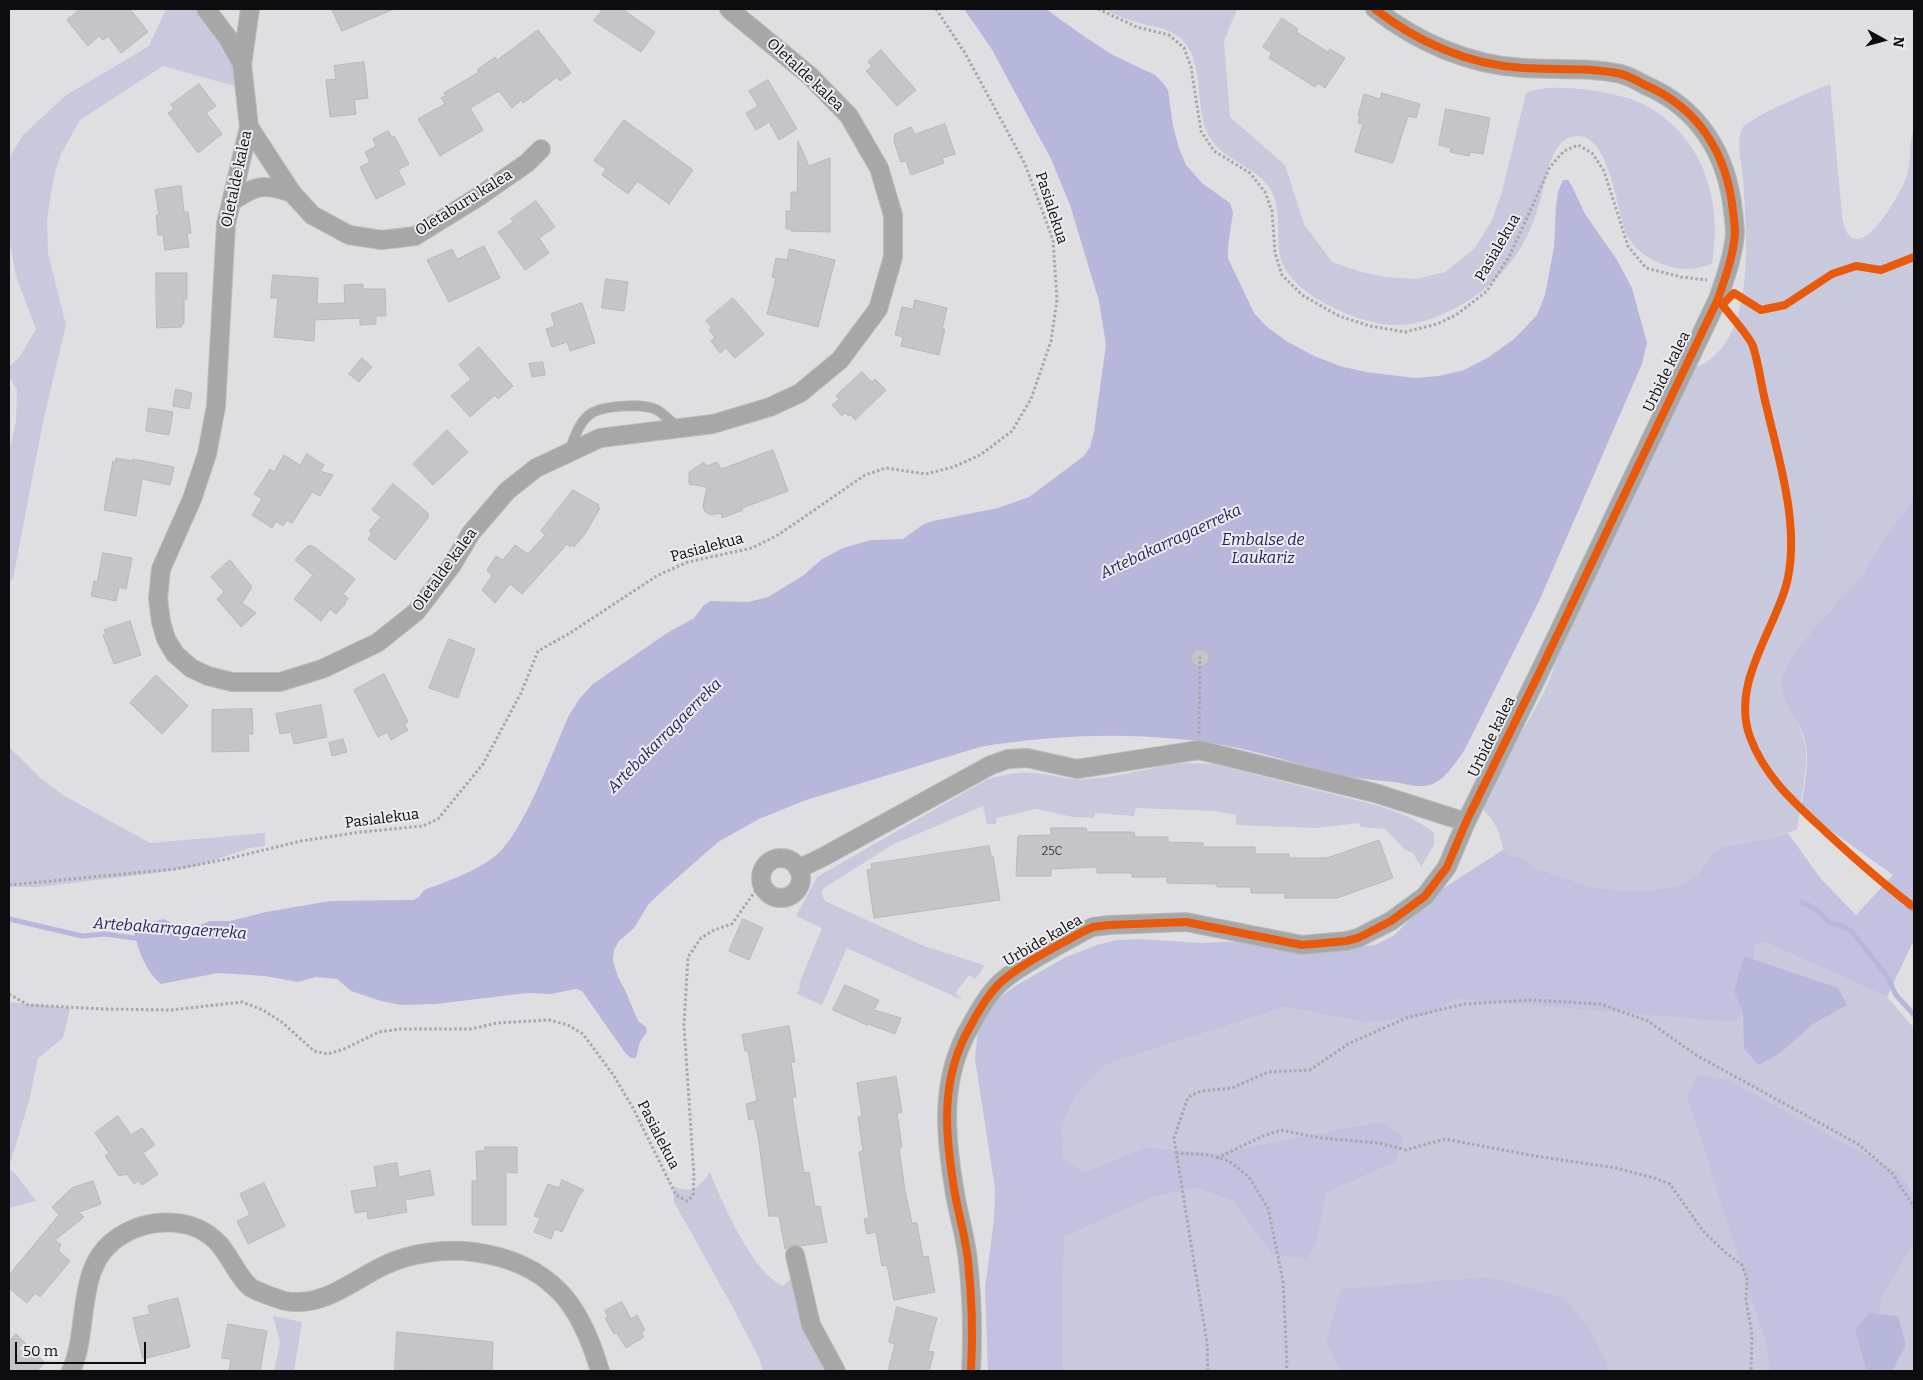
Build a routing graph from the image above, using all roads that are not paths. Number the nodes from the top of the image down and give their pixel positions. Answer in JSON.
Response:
{"nodes":[{"id":1,"x":206,"y":9,"type":"edge"},
{"id":2,"x":250,"y":9,"type":"edge"},
{"id":3,"x":729,"y":9,"type":"edge"},
{"id":4,"x":1374,"y":9,"type":"edge"},
{"id":5,"x":242,"y":64,"type":"junction"},
{"id":6,"x":249,"y":127,"type":"junction"},
{"id":7,"x":542,"y":149,"type":"dead end"},
{"id":8,"x":292,"y":193,"type":"junction"},
{"id":9,"x":231,"y":202,"type":"junction"},
{"id":10,"x":678,"y":427,"type":"junction"},
{"id":11,"x":568,"y":453,"type":"junction"},
{"id":12,"x":1466,"y":822,"type":"junction"},
{"id":13,"x":798,"y":869,"type":"junction"},
{"id":14,"x":795,"y":1255,"type":"dead end"},
{"id":15,"x":71,"y":1371,"type":"edge"},
{"id":16,"x":600,"y":1371,"type":"edge"},
{"id":17,"x":836,"y":1371,"type":"edge"},
{"id":18,"x":971,"y":1371,"type":"edge"}],
"edges":[{"from":1,"to":5,"type":"street","name":"Oletalde kalea"},
{"from":2,"to":5,"type":"street","name":"Oletalde kalea"},
{"from":3,"to":10,"type":"street","name":"Oletalde kalea"},
{"from":4,"to":12,"type":"street","name":"Urbide kalea"},
{"from":5,"to":6,"type":"street","name":"Oletalde kalea"},
{"from":6,"to":8,"type":"street","name":"Oletaburu kalea"},
{"from":6,"to":9,"type":"street","name":"Oletalde kalea"},
{"from":7,"to":8,"type":"street","name":"Oletaburu kalea"},
{"from":8,"to":9,"type":"street"},
{"from":9,"to":11,"type":"street","name":"Oletalde kalea"},
{"from":10,"to":11,"type":"street","name":"Oletalde kalea"},
{"from":10,"to":11,"type":"lane"},
{"from":12,"to":13,"type":"street"},
{"from":12,"to":18,"type":"street","name":"Urbide kalea"},
{"from":13,"to":13,"type":"street"},
{"from":14,"to":17,"type":"street"},
{"from":15,"to":16,"type":"street"}]}
